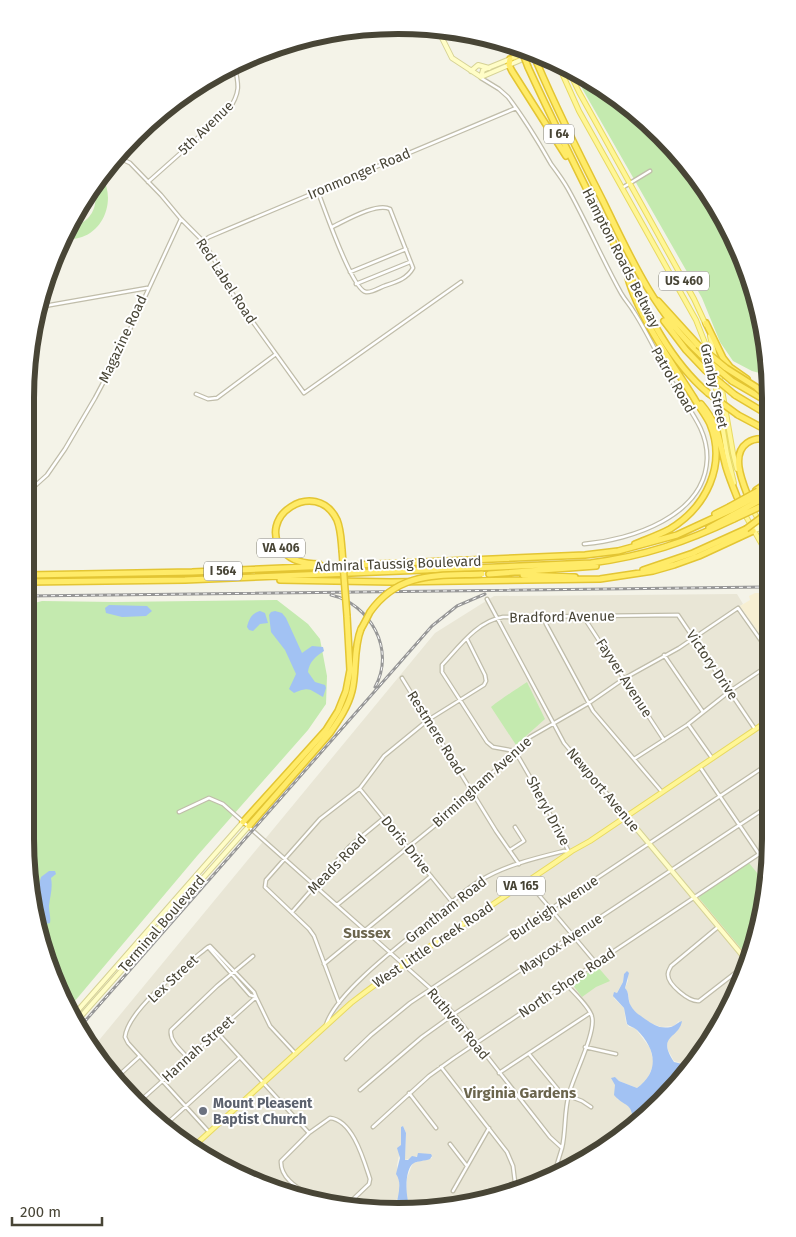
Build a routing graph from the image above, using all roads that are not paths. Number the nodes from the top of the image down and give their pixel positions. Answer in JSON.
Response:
{"nodes":[{"id":1,"x":441,"y":37,"type":"edge"},
{"id":2,"x":520,"y":55,"type":"edge"},
{"id":3,"x":524,"y":56,"type":"edge"},
{"id":4,"x":528,"y":58,"type":"edge"},
{"id":5,"x":510,"y":59,"type":"junction"},
{"id":6,"x":536,"y":61,"type":"edge"},
{"id":7,"x":509,"y":65,"type":"junction"},
{"id":8,"x":489,"y":68,"type":"junction"},
{"id":9,"x":471,"y":71,"type":"junction"},
{"id":10,"x":236,"y":72,"type":"edge"},
{"id":11,"x":562,"y":73,"type":"edge"},
{"id":12,"x":481,"y":77,"type":"junction"},
{"id":13,"x":573,"y":79,"type":"edge"},
{"id":14,"x":516,"y":108,"type":"junction"},
{"id":15,"x":123,"y":160,"type":"edge"},
{"id":16,"x":650,"y":171,"type":"dead end"},
{"id":17,"x":148,"y":182,"type":"junction"},
{"id":18,"x":629,"y":183,"type":"junction"},
{"id":19,"x":622,"y":188,"type":"junction"},
{"id":20,"x":318,"y":192,"type":"junction"},
{"id":21,"x":592,"y":201,"type":"junction"},
{"id":22,"x":180,"y":219,"type":"junction"},
{"id":23,"x":332,"y":227,"type":"junction"},
{"id":24,"x":203,"y":241,"type":"junction"},
{"id":25,"x":406,"y":249,"type":"junction"},
{"id":26,"x":632,"y":260,"type":"junction"},
{"id":27,"x":410,"y":262,"type":"junction"},
{"id":28,"x":626,"y":268,"type":"junction"},
{"id":29,"x":350,"y":272,"type":"junction"},
{"id":30,"x":640,"y":275,"type":"junction"},
{"id":31,"x":461,"y":282,"type":"dead end"},
{"id":32,"x":356,"y":284,"type":"junction"},
{"id":33,"x":148,"y":288,"type":"junction"},
{"id":34,"x":46,"y":306,"type":"edge"},
{"id":35,"x":706,"y":323,"type":"junction"},
{"id":36,"x":276,"y":354,"type":"junction"},
{"id":37,"x":689,"y":390,"type":"junction"},
{"id":38,"x":762,"y":390,"type":"edge"},
{"id":39,"x":762,"y":391,"type":"edge"},
{"id":40,"x":196,"y":394,"type":"dead end"},
{"id":41,"x":762,"y":398,"type":"edge"},
{"id":42,"x":762,"y":411,"type":"edge"},
{"id":43,"x":762,"y":428,"type":"edge"},
{"id":44,"x":762,"y":438,"type":"edge"},
{"id":45,"x":34,"y":487,"type":"edge"},
{"id":46,"x":737,"y":497,"type":"junction"},
{"id":47,"x":762,"y":498,"type":"edge"},
{"id":48,"x":762,"y":498,"type":"edge"},
{"id":49,"x":762,"y":499,"type":"edge"},
{"id":50,"x":753,"y":512,"type":"junction"},
{"id":51,"x":732,"y":513,"type":"junction"},
{"id":52,"x":762,"y":520,"type":"edge"},
{"id":53,"x":761,"y":526,"type":"joint"},
{"id":54,"x":752,"y":531,"type":"junction"},
{"id":55,"x":584,"y":544,"type":"dead end"},
{"id":56,"x":762,"y":546,"type":"edge"},
{"id":57,"x":618,"y":551,"type":"junction"},
{"id":58,"x":634,"y":556,"type":"junction"},
{"id":59,"x":410,"y":563,"type":"junction"},
{"id":60,"x":489,"y":574,"type":"junction"},
{"id":61,"x":630,"y":574,"type":"junction"},
{"id":62,"x":34,"y":575,"type":"edge"},
{"id":63,"x":615,"y":576,"type":"junction"},
{"id":64,"x":182,"y":580,"type":"junction"},
{"id":65,"x":34,"y":583,"type":"edge"},
{"id":66,"x":487,"y":599,"type":"dead end"},
{"id":67,"x":661,"y":615,"type":"joint"},
{"id":68,"x":583,"y":616,"type":"junction"},
{"id":69,"x":544,"y":617,"type":"junction"},
{"id":70,"x":496,"y":618,"type":"junction"},
{"id":71,"x":466,"y":638,"type":"junction"},
{"id":72,"x":693,"y":638,"type":"junction"},
{"id":73,"x":762,"y":642,"type":"edge"},
{"id":74,"x":664,"y":655,"type":"junction"},
{"id":75,"x":762,"y":670,"type":"edge"},
{"id":76,"x":402,"y":678,"type":"dead end"},
{"id":77,"x":625,"y":678,"type":"junction"},
{"id":78,"x":730,"y":691,"type":"junction"},
{"id":79,"x":460,"y":700,"type":"junction"},
{"id":80,"x":589,"y":703,"type":"junction"},
{"id":81,"x":703,"y":712,"type":"junction"},
{"id":82,"x":428,"y":720,"type":"junction"},
{"id":83,"x":554,"y":722,"type":"junction"},
{"id":84,"x":688,"y":724,"type":"junction"},
{"id":85,"x":762,"y":725,"type":"edge"},
{"id":86,"x":755,"y":729,"type":"junction"},
{"id":87,"x":664,"y":740,"type":"junction"},
{"id":88,"x":515,"y":751,"type":"junction"},
{"id":89,"x":712,"y":758,"type":"junction"},
{"id":90,"x":634,"y":759,"type":"junction"},
{"id":91,"x":700,"y":767,"type":"junction"},
{"id":92,"x":762,"y":768,"type":"edge"},
{"id":93,"x":360,"y":788,"type":"junction"},
{"id":94,"x":473,"y":792,"type":"junction"},
{"id":95,"x":662,"y":792,"type":"junction"},
{"id":96,"x":719,"y":796,"type":"junction"},
{"id":97,"x":762,"y":810,"type":"edge"},
{"id":98,"x":179,"y":812,"type":"dead end"},
{"id":99,"x":626,"y":816,"type":"junction"},
{"id":100,"x":384,"y":818,"type":"junction"},
{"id":101,"x":244,"y":822,"type":"junction"},
{"id":102,"x":739,"y":825,"type":"junction"},
{"id":103,"x":248,"y":826,"type":"junction"},
{"id":104,"x":515,"y":827,"type":"dead end"},
{"id":105,"x":649,"y":844,"type":"junction"},
{"id":106,"x":408,"y":848,"type":"junction"},
{"id":107,"x":510,"y":850,"type":"junction"},
{"id":108,"x":570,"y":852,"type":"junction"},
{"id":109,"x":759,"y":854,"type":"joint"},
{"id":110,"x":285,"y":858,"type":"junction"},
{"id":111,"x":519,"y":864,"type":"junction"},
{"id":112,"x":670,"y":870,"type":"junction"},
{"id":113,"x":431,"y":876,"type":"junction"},
{"id":114,"x":528,"y":881,"type":"junction"},
{"id":115,"x":316,"y":885,"type":"junction"},
{"id":116,"x":694,"y":897,"type":"junction"},
{"id":117,"x":452,"y":902,"type":"junction"},
{"id":118,"x":337,"y":905,"type":"junction"},
{"id":119,"x":552,"y":910,"type":"junction"},
{"id":120,"x":292,"y":912,"type":"junction"},
{"id":121,"x":719,"y":926,"type":"junction"},
{"id":122,"x":365,"y":930,"type":"junction"},
{"id":123,"x":573,"y":936,"type":"junction"},
{"id":124,"x":208,"y":947,"type":"junction"},
{"id":125,"x":390,"y":953,"type":"junction"},
{"id":126,"x":253,"y":956,"type":"dead end"},
{"id":127,"x":743,"y":956,"type":"edge"},
{"id":128,"x":596,"y":963,"type":"junction"},
{"id":129,"x":324,"y":964,"type":"junction"},
{"id":130,"x":404,"y":964,"type":"junction"},
{"id":131,"x":235,"y":970,"type":"junction"},
{"id":132,"x":738,"y":970,"type":"edge"},
{"id":133,"x":232,"y":973,"type":"junction"},
{"id":134,"x":566,"y":984,"type":"junction"},
{"id":135,"x":431,"y":989,"type":"junction"},
{"id":136,"x":256,"y":997,"type":"junction"},
{"id":137,"x":339,"y":1003,"type":"junction"},
{"id":138,"x":77,"y":1011,"type":"edge"},
{"id":139,"x":590,"y":1013,"type":"junction"},
{"id":140,"x":454,"y":1014,"type":"junction"},
{"id":141,"x":81,"y":1017,"type":"edge"},
{"id":142,"x":325,"y":1027,"type":"junction"},
{"id":143,"x":217,"y":1032,"type":"junction"},
{"id":144,"x":476,"y":1044,"type":"junction"},
{"id":145,"x":585,"y":1047,"type":"junction"},
{"id":146,"x":296,"y":1054,"type":"junction"},
{"id":147,"x":529,"y":1054,"type":"junction"},
{"id":148,"x":616,"y":1054,"type":"dead end"},
{"id":149,"x":140,"y":1056,"type":"junction"},
{"id":150,"x":240,"y":1057,"type":"junction"},
{"id":151,"x":188,"y":1058,"type":"junction"},
{"id":152,"x":346,"y":1059,"type":"dead end"},
{"id":153,"x":441,"y":1067,"type":"junction"},
{"id":154,"x":499,"y":1073,"type":"junction"},
{"id":155,"x":120,"y":1074,"type":"edge"},
{"id":156,"x":163,"y":1080,"type":"junction"},
{"id":157,"x":263,"y":1083,"type":"junction"},
{"id":158,"x":360,"y":1090,"type":"dead end"},
{"id":159,"x":410,"y":1094,"type":"junction"},
{"id":160,"x":568,"y":1096,"type":"junction"},
{"id":161,"x":143,"y":1099,"type":"edge"},
{"id":162,"x":186,"y":1106,"type":"junction"},
{"id":163,"x":591,"y":1107,"type":"dead end"},
{"id":164,"x":169,"y":1122,"type":"edge"},
{"id":165,"x":373,"y":1127,"type":"dead end"},
{"id":166,"x":436,"y":1128,"type":"dead end"},
{"id":167,"x":489,"y":1128,"type":"junction"},
{"id":168,"x":209,"y":1132,"type":"junction"},
{"id":169,"x":309,"y":1133,"type":"junction"},
{"id":170,"x":197,"y":1143,"type":"edge"},
{"id":171,"x":450,"y":1144,"type":"dead end"},
{"id":172,"x":562,"y":1148,"type":"junction"},
{"id":173,"x":467,"y":1166,"type":"junction"},
{"id":174,"x":556,"y":1167,"type":"edge"},
{"id":175,"x":515,"y":1184,"type":"edge"},
{"id":176,"x":301,"y":1190,"type":"edge"},
{"id":177,"x":453,"y":1191,"type":"dead end"},
{"id":178,"x":352,"y":1200,"type":"edge"}],
"edges":[{"from":1,"to":9,"type":"main road","name":"Patrol Road"},
{"from":2,"to":5,"type":"main road"},
{"from":3,"to":21,"type":"highway","name":"Hampton Roads Beltway","number":"I 64","bridge":true},
{"from":4,"to":7,"type":"main road"},
{"from":5,"to":7,"type":"highway"},
{"from":5,"to":8,"type":"main road"},
{"from":6,"to":26,"type":"highway","name":"Hampton Roads Beltway","number":"I 64","bridge":true},
{"from":7,"to":12,"type":"main road"},
{"from":7,"to":21,"type":"highway"},
{"from":8,"to":9,"type":"main road"},
{"from":8,"to":12,"type":"main road"},
{"from":9,"to":12,"type":"main road","name":"Patrol Road"},
{"from":10,"to":17,"type":"street","name":"5th Avenue"},
{"from":11,"to":19,"type":"main road","name":"Granby Street","number":"US 460"},
{"from":12,"to":14,"type":"street","name":"Patrol Road"},
{"from":13,"to":18,"type":"main road","name":"Granby Street","number":"US 460"},
{"from":14,"to":20,"type":"street","name":"Ironmonger Road"},
{"from":14,"to":55,"type":"street","name":"Patrol Road"},
{"from":15,"to":17,"type":"street"},
{"from":16,"to":18,"type":"street"},
{"from":17,"to":22,"type":"street"},
{"from":18,"to":19,"type":"street"},
{"from":18,"to":35,"type":"main road","name":"Granby Street","number":"US 460"},
{"from":19,"to":46,"type":"main road","name":"Granby Street","number":"US 460"},
{"from":20,"to":23,"type":"street"},
{"from":20,"to":24,"type":"street","name":"Ironmonger Road"},
{"from":21,"to":28,"type":"highway","name":"Hampton Roads Beltway","number":"I 64"},
{"from":22,"to":24,"type":"street","name":"Red Label Road"},
{"from":22,"to":33,"type":"street","name":"Magazine Road"},
{"from":23,"to":25,"type":"street"},
{"from":23,"to":29,"type":"street"},
{"from":24,"to":36,"type":"street","name":"Red Label Road"},
{"from":25,"to":27,"type":"street"},
{"from":25,"to":29,"type":"street"},
{"from":26,"to":30,"type":"highway","name":"Hampton Roads Beltway","number":"I 64"},
{"from":26,"to":39,"type":"highway","bridge":true},
{"from":27,"to":32,"type":"street"},
{"from":27,"to":32,"type":"street"},
{"from":28,"to":37,"type":"highway"},
{"from":28,"to":43,"type":"highway","name":"Hampton Roads Beltway","number":"I 64","bridge":true},
{"from":29,"to":32,"type":"street"},
{"from":30,"to":41,"type":"highway","name":"Hampton Roads Beltway","number":"I 64","bridge":true},
{"from":30,"to":42,"type":"highway","number":"I 64","bridge":true},
{"from":31,"to":36,"type":"street","name":"Red Label Road"},
{"from":33,"to":34,"type":"street"},
{"from":33,"to":45,"type":"street","name":"Magazine Road"},
{"from":35,"to":38,"type":"highway"},
{"from":35,"to":50,"type":"main road","name":"Granby Street","number":"US 460"},
{"from":36,"to":40,"type":"street"},
{"from":37,"to":46,"type":"highway"},
{"from":37,"to":57,"type":"highway"},
{"from":44,"to":50,"type":"highway"},
{"from":46,"to":54,"type":"main road","name":"Granby Street","number":"US 460"},
{"from":47,"to":51,"type":"highway","bridge":true},
{"from":48,"to":51,"type":"highway","bridge":true},
{"from":49,"to":50,"type":"highway","bridge":true},
{"from":50,"to":51,"type":"highway","bridge":true},
{"from":50,"to":53,"type":"main road","name":"Granby Street","number":"US 460"},
{"from":51,"to":57,"type":"highway"},
{"from":51,"to":58,"type":"highway"},
{"from":52,"to":54,"type":"highway","bridge":true},
{"from":53,"to":54,"type":"main road"},
{"from":54,"to":56,"type":"main road","name":"Granby Street","number":"US 460"},
{"from":54,"to":61,"type":"highway"},
{"from":54,"to":61,"type":"highway"},
{"from":57,"to":59,"type":"highway","name":"Admiral Taussig Boulevard","number":"I 564"},
{"from":58,"to":60,"type":"highway"},
{"from":58,"to":64,"type":"highway"},
{"from":59,"to":62,"type":"highway","name":"Admiral Taussig Boulevard","number":"I 564"},
{"from":59,"to":101,"type":"highway","number":"VA 406","bridge":true},
{"from":60,"to":63,"type":"highway"},
{"from":60,"to":103,"type":"highway","bridge":true},
{"from":61,"to":63,"type":"highway"},
{"from":63,"to":64,"type":"highway"},
{"from":64,"to":65,"type":"highway"},
{"from":66,"to":70,"type":"street","name":"Newport Avenue"},
{"from":67,"to":68,"type":"street","name":"Bradford Avenue"},
{"from":67,"to":72,"type":"street","name":"Victory Drive"},
{"from":68,"to":69,"type":"street","name":"Bradford Avenue"},
{"from":68,"to":77,"type":"street","name":"Fayver Avenue"},
{"from":69,"to":70,"type":"street","name":"Bradford Avenue"},
{"from":69,"to":80,"type":"street"},
{"from":70,"to":71,"type":"street","name":"Bradford Avenue"},
{"from":70,"to":83,"type":"street","name":"Newport Avenue"},
{"from":71,"to":79,"type":"street","name":"Bradford Avenue"},
{"from":71,"to":79,"type":"street"},
{"from":72,"to":73,"type":"street","name":"Birmingham Avenue"},
{"from":72,"to":74,"type":"street","name":"Birmingham Avenue"},
{"from":72,"to":78,"type":"street","name":"Victory Drive"},
{"from":74,"to":77,"type":"street","name":"Birmingham Avenue"},
{"from":74,"to":81,"type":"street"},
{"from":75,"to":78,"type":"street"},
{"from":76,"to":82,"type":"street","name":"Restmere Road"},
{"from":77,"to":80,"type":"street","name":"Birmingham Avenue"},
{"from":77,"to":87,"type":"street","name":"Fayver Avenue"},
{"from":78,"to":81,"type":"street"},
{"from":78,"to":86,"type":"street","name":"Victory Drive"},
{"from":79,"to":82,"type":"street"},
{"from":79,"to":88,"type":"street"},
{"from":80,"to":83,"type":"street","name":"Birmingham Avenue"},
{"from":80,"to":90,"type":"street"},
{"from":81,"to":84,"type":"street"},
{"from":82,"to":93,"type":"street"},
{"from":82,"to":94,"type":"street","name":"Restmere Road"},
{"from":83,"to":88,"type":"street","name":"Birmingham Avenue"},
{"from":83,"to":99,"type":"street","name":"Newport Avenue"},
{"from":84,"to":87,"type":"street"},
{"from":84,"to":89,"type":"street"},
{"from":85,"to":86,"type":"main road","name":"West Little Creek Road","number":"VA 165"},
{"from":86,"to":89,"type":"main road","name":"West Little Creek Road","number":"VA 165"},
{"from":87,"to":90,"type":"street"},
{"from":88,"to":94,"type":"street","name":"Birmingham Avenue"},
{"from":88,"to":108,"type":"street","name":"Sheryl Drive"},
{"from":89,"to":91,"type":"main road","name":"West Little Creek Road","number":"VA 165"},
{"from":90,"to":95,"type":"street"},
{"from":91,"to":95,"type":"main road","name":"West Little Creek Road","number":"VA 165"},
{"from":91,"to":96,"type":"street"},
{"from":92,"to":96,"type":"street","name":"Burleigh Avenue"},
{"from":93,"to":100,"type":"street","name":"Doris Drive"},
{"from":93,"to":110,"type":"street"},
{"from":94,"to":106,"type":"street","name":"Birmingham Avenue"},
{"from":94,"to":107,"type":"street","name":"Restmere Road"},
{"from":95,"to":99,"type":"main road","name":"West Little Creek Road","number":"VA 165"},
{"from":96,"to":102,"type":"street"},
{"from":96,"to":105,"type":"street","name":"Burleigh Avenue"},
{"from":97,"to":102,"type":"street","name":"Maycox Avenue"},
{"from":98,"to":101,"type":"street","name":"Ruthven Road"},
{"from":99,"to":105,"type":"main road","name":"Newport Avenue"},
{"from":99,"to":108,"type":"main road","name":"West Little Creek Road","number":"VA 165"},
{"from":100,"to":106,"type":"street","name":"Doris Drive"},
{"from":100,"to":115,"type":"street","name":"Meads Road"},
{"from":101,"to":103,"type":"street","name":"Ruthven Road"},
{"from":101,"to":138,"type":"main road","name":"Terminal Boulevard","number":"VA 406"},
{"from":102,"to":109,"type":"street"},
{"from":102,"to":112,"type":"street","name":"Maycox Avenue"},
{"from":103,"to":110,"type":"street","name":"Ruthven Road"},
{"from":103,"to":141,"type":"main road","name":"Terminal Boulevard"},
{"from":104,"to":107,"type":"street"},
{"from":105,"to":112,"type":"main road","name":"Newport Avenue"},
{"from":105,"to":119,"type":"street","name":"Burleigh Avenue"},
{"from":106,"to":113,"type":"street","name":"Doris Drive"},
{"from":106,"to":118,"type":"street","name":"Birmingham Avenue"},
{"from":107,"to":111,"type":"street","name":"Restmere Road"},
{"from":108,"to":111,"type":"street","name":"Grantham Road"},
{"from":108,"to":114,"type":"main road","name":"West Little Creek Road","number":"VA 165"},
{"from":109,"to":116,"type":"street","name":"North Shore Road"},
{"from":110,"to":115,"type":"street","name":"Ruthven Road"},
{"from":110,"to":120,"type":"street"},
{"from":111,"to":117,"type":"street","name":"Grantham Road"},
{"from":112,"to":116,"type":"main road","name":"Newport Avenue"},
{"from":112,"to":123,"type":"street","name":"Maycox Avenue"},
{"from":113,"to":117,"type":"street","name":"Doris Drive"},
{"from":113,"to":122,"type":"street"},
{"from":114,"to":119,"type":"street"},
{"from":114,"to":130,"type":"main road","name":"West Little Creek Road","number":"VA 165"},
{"from":115,"to":118,"type":"street","name":"Ruthven Road"},
{"from":115,"to":120,"type":"street","name":"Meads Road"},
{"from":116,"to":121,"type":"main road","name":"Newport Avenue"},
{"from":116,"to":128,"type":"street","name":"North Shore Road"},
{"from":117,"to":125,"type":"street","name":"Grantham Road"},
{"from":118,"to":122,"type":"street","name":"Ruthven Road"},
{"from":119,"to":123,"type":"street"},
{"from":119,"to":135,"type":"street","name":"Burleigh Avenue"},
{"from":120,"to":129,"type":"street"},
{"from":121,"to":127,"type":"main road","name":"Newport Avenue"},
{"from":121,"to":132,"type":"street"},
{"from":122,"to":125,"type":"street","name":"Ruthven Road"},
{"from":122,"to":129,"type":"street"},
{"from":123,"to":128,"type":"street"},
{"from":123,"to":140,"type":"street","name":"Maycox Avenue"},
{"from":124,"to":131,"type":"street"},
{"from":124,"to":133,"type":"street"},
{"from":124,"to":149,"type":"street","name":"Lex Street"},
{"from":125,"to":130,"type":"street","name":"Ruthven Road"},
{"from":125,"to":137,"type":"street","name":"Grantham Road"},
{"from":126,"to":131,"type":"street"},
{"from":128,"to":134,"type":"street","name":"North Shore Road"},
{"from":129,"to":137,"type":"street"},
{"from":130,"to":135,"type":"street","name":"Ruthven Road"},
{"from":130,"to":142,"type":"main road","name":"West Little Creek Road","number":"VA 165"},
{"from":131,"to":133,"type":"street"},
{"from":131,"to":136,"type":"street"},
{"from":133,"to":136,"type":"street"},
{"from":133,"to":151,"type":"street"},
{"from":134,"to":139,"type":"street"},
{"from":134,"to":144,"type":"street","name":"North Shore Road"},
{"from":135,"to":140,"type":"street","name":"Ruthven Road"},
{"from":135,"to":152,"type":"street","name":"Burleigh Avenue"},
{"from":136,"to":143,"type":"street","name":"Hannah Street"},
{"from":136,"to":146,"type":"street"},
{"from":137,"to":142,"type":"street","name":"Grantham Road"},
{"from":139,"to":145,"type":"street"},
{"from":139,"to":147,"type":"street"},
{"from":140,"to":144,"type":"street","name":"Ruthven Road"},
{"from":140,"to":158,"type":"street","name":"Maycox Avenue"},
{"from":142,"to":146,"type":"main road","name":"West Little Creek Road","number":"VA 165"},
{"from":143,"to":150,"type":"street"},
{"from":143,"to":151,"type":"street","name":"Hannah Street"},
{"from":144,"to":153,"type":"street","name":"North Shore Road"},
{"from":144,"to":154,"type":"street","name":"Ruthven Road"},
{"from":145,"to":148,"type":"street"},
{"from":145,"to":160,"type":"street"},
{"from":146,"to":157,"type":"main road","name":"West Little Creek Road","number":"VA 165"},
{"from":147,"to":154,"type":"street"},
{"from":147,"to":160,"type":"street"},
{"from":149,"to":155,"type":"street"},
{"from":149,"to":156,"type":"street"},
{"from":150,"to":157,"type":"street"},
{"from":150,"to":162,"type":"street"},
{"from":151,"to":156,"type":"street","name":"Hannah Street"},
{"from":153,"to":159,"type":"street","name":"North Shore Road"},
{"from":153,"to":167,"type":"street"},
{"from":154,"to":172,"type":"street","name":"Ruthven Road"},
{"from":156,"to":161,"type":"street","name":"Hannah Street"},
{"from":156,"to":162,"type":"street"},
{"from":157,"to":168,"type":"main road","name":"West Little Creek Road","number":"VA 165"},
{"from":157,"to":169,"type":"street"},
{"from":159,"to":165,"type":"street","name":"North Shore Road"},
{"from":159,"to":166,"type":"street"},
{"from":160,"to":163,"type":"street"},
{"from":160,"to":172,"type":"street"},
{"from":162,"to":164,"type":"street"},
{"from":162,"to":168,"type":"street"},
{"from":167,"to":173,"type":"street"},
{"from":167,"to":175,"type":"street"},
{"from":168,"to":170,"type":"main road","name":"West Little Creek Road","number":"VA 165"},
{"from":169,"to":176,"type":"street"},
{"from":169,"to":178,"type":"street"},
{"from":171,"to":173,"type":"street"},
{"from":172,"to":174,"type":"street"},
{"from":173,"to":177,"type":"street"}]}
